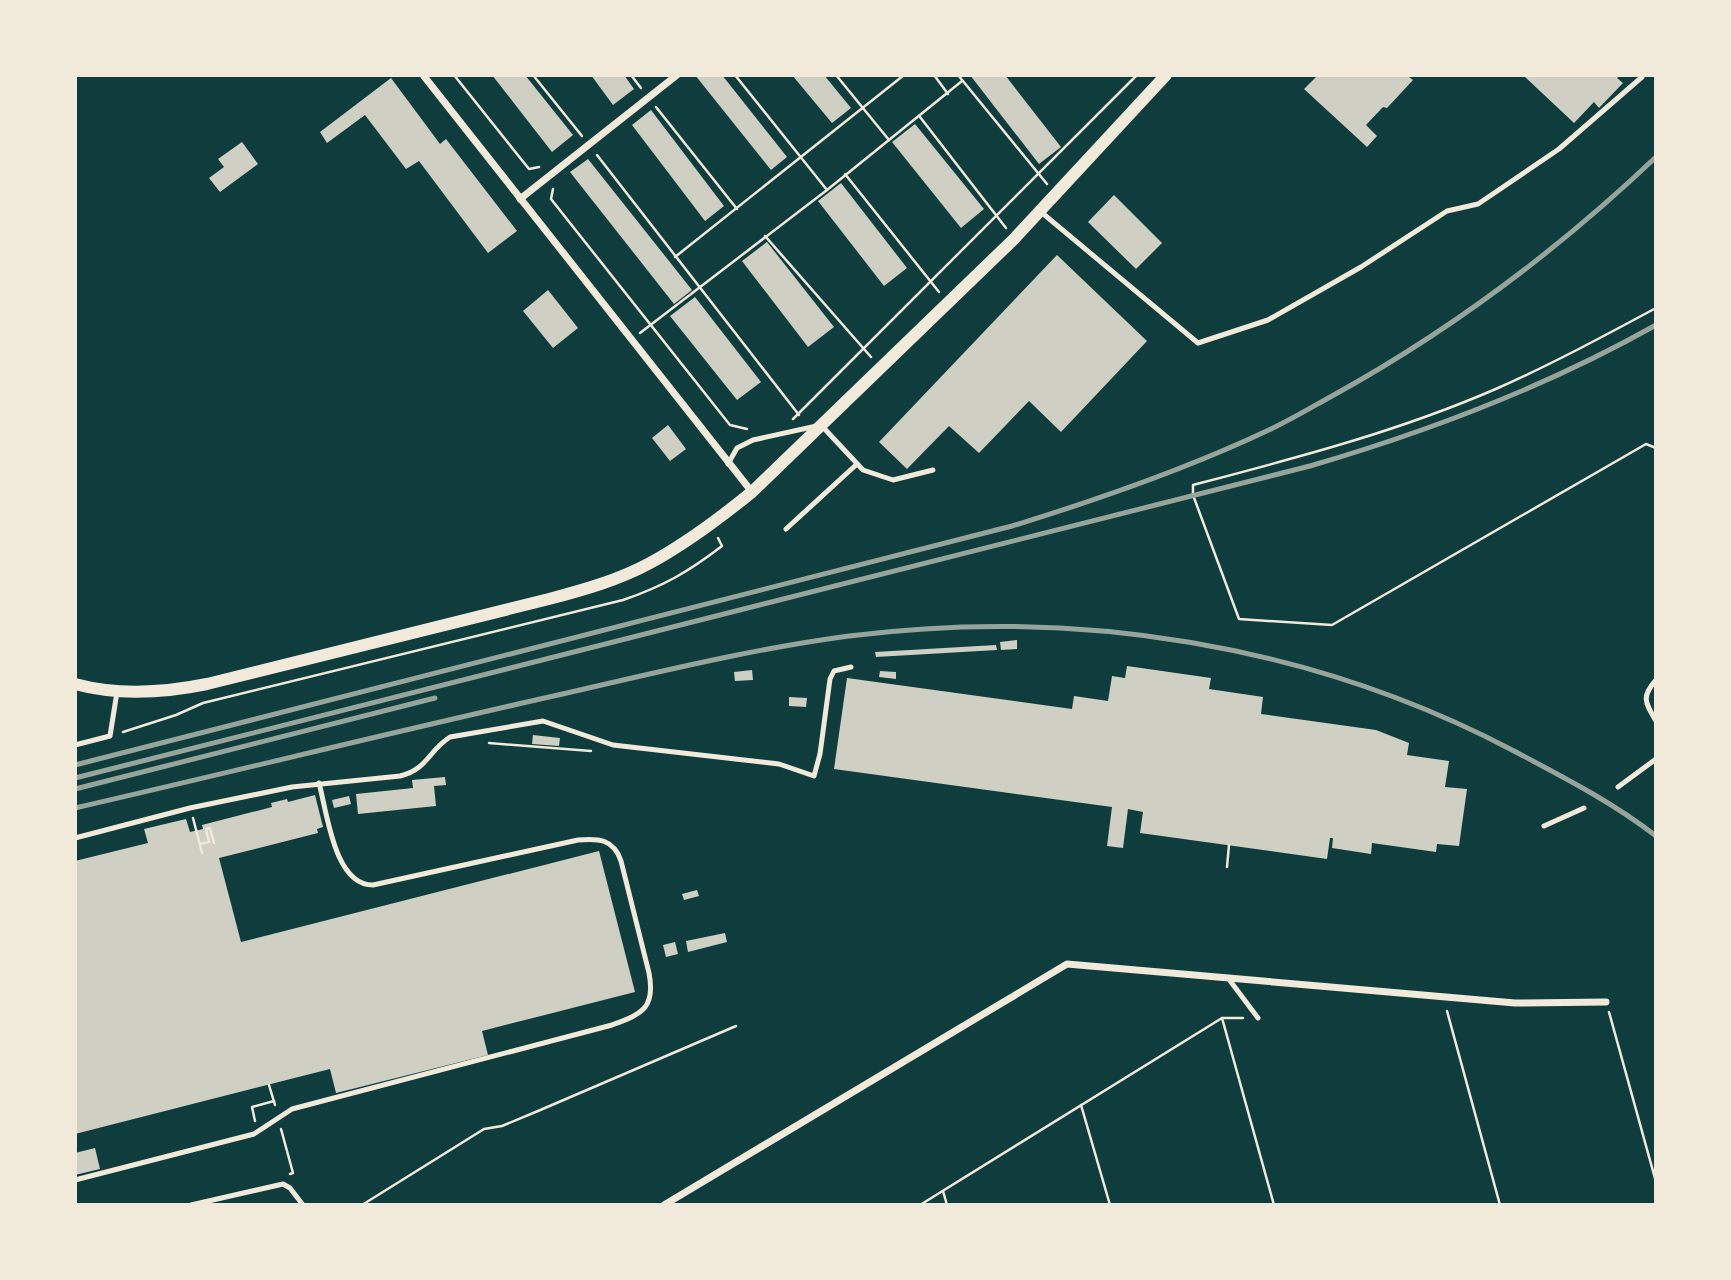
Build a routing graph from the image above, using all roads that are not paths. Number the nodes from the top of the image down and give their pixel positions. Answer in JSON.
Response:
{"nodes":[{"id":1,"x":423,"y":75,"type":"edge"},
{"id":2,"x":677,"y":75,"type":"edge"},
{"id":3,"x":1166,"y":75,"type":"edge"},
{"id":4,"x":1642,"y":77,"type":"dead end"},
{"id":5,"x":520,"y":199,"type":"junction"},
{"id":6,"x":1041,"y":212,"type":"junction"},
{"id":7,"x":821,"y":425,"type":"junction"},
{"id":8,"x":728,"y":464,"type":"junction"},
{"id":9,"x":857,"y":464,"type":"junction"},
{"id":10,"x":933,"y":470,"type":"dead end"},
{"id":11,"x":752,"y":492,"type":"junction"},
{"id":12,"x":786,"y":529,"type":"dead end"},
{"id":13,"x":851,"y":667,"type":"dead end"},
{"id":14,"x":1656,"y":680,"type":"edge"},
{"id":15,"x":75,"y":684,"type":"edge"},
{"id":16,"x":117,"y":692,"type":"junction"},
{"id":17,"x":1656,"y":721,"type":"edge"},
{"id":18,"x":75,"y":745,"type":"edge"},
{"id":19,"x":1656,"y":760,"type":"edge"},
{"id":20,"x":320,"y":783,"type":"junction"},
{"id":21,"x":1618,"y":787,"type":"dead end"},
{"id":22,"x":1584,"y":808,"type":"dead end"},
{"id":23,"x":1545,"y":826,"type":"dead end"},
{"id":24,"x":75,"y":838,"type":"edge"},
{"id":25,"x":1228,"y":978,"type":"junction"},
{"id":26,"x":1606,"y":1002,"type":"road end"},
{"id":27,"x":1258,"y":1018,"type":"road end"},
{"id":28,"x":75,"y":1180,"type":"edge"},
{"id":29,"x":191,"y":1205,"type":"edge"},
{"id":30,"x":303,"y":1205,"type":"edge"},
{"id":31,"x":664,"y":1205,"type":"edge"}],
"edges":[{"from":1,"to":5,"type":"street"},
{"from":2,"to":5,"type":"street"},
{"from":3,"to":6,"type":"street"},
{"from":4,"to":6,"type":"lane"},
{"from":5,"to":8,"type":"street"},
{"from":6,"to":7,"type":"street"},
{"from":7,"to":8,"type":"lane"},
{"from":7,"to":9,"type":"lane"},
{"from":7,"to":11,"type":"street"},
{"from":8,"to":11,"type":"street"},
{"from":9,"to":10,"type":"lane"},
{"from":9,"to":12,"type":"lane"},
{"from":11,"to":16,"type":"street"},
{"from":13,"to":20,"type":"lane"},
{"from":14,"to":17,"type":"lane"},
{"from":15,"to":16,"type":"street"},
{"from":16,"to":18,"type":"lane"},
{"from":19,"to":21,"type":"lane"},
{"from":20,"to":24,"type":"lane"},
{"from":20,"to":28,"type":"lane"},
{"from":22,"to":23,"type":"lane"},
{"from":25,"to":26,"type":"street"},
{"from":25,"to":27,"type":"lane"},
{"from":25,"to":31,"type":"street"},
{"from":29,"to":30,"type":"lane"}]}
